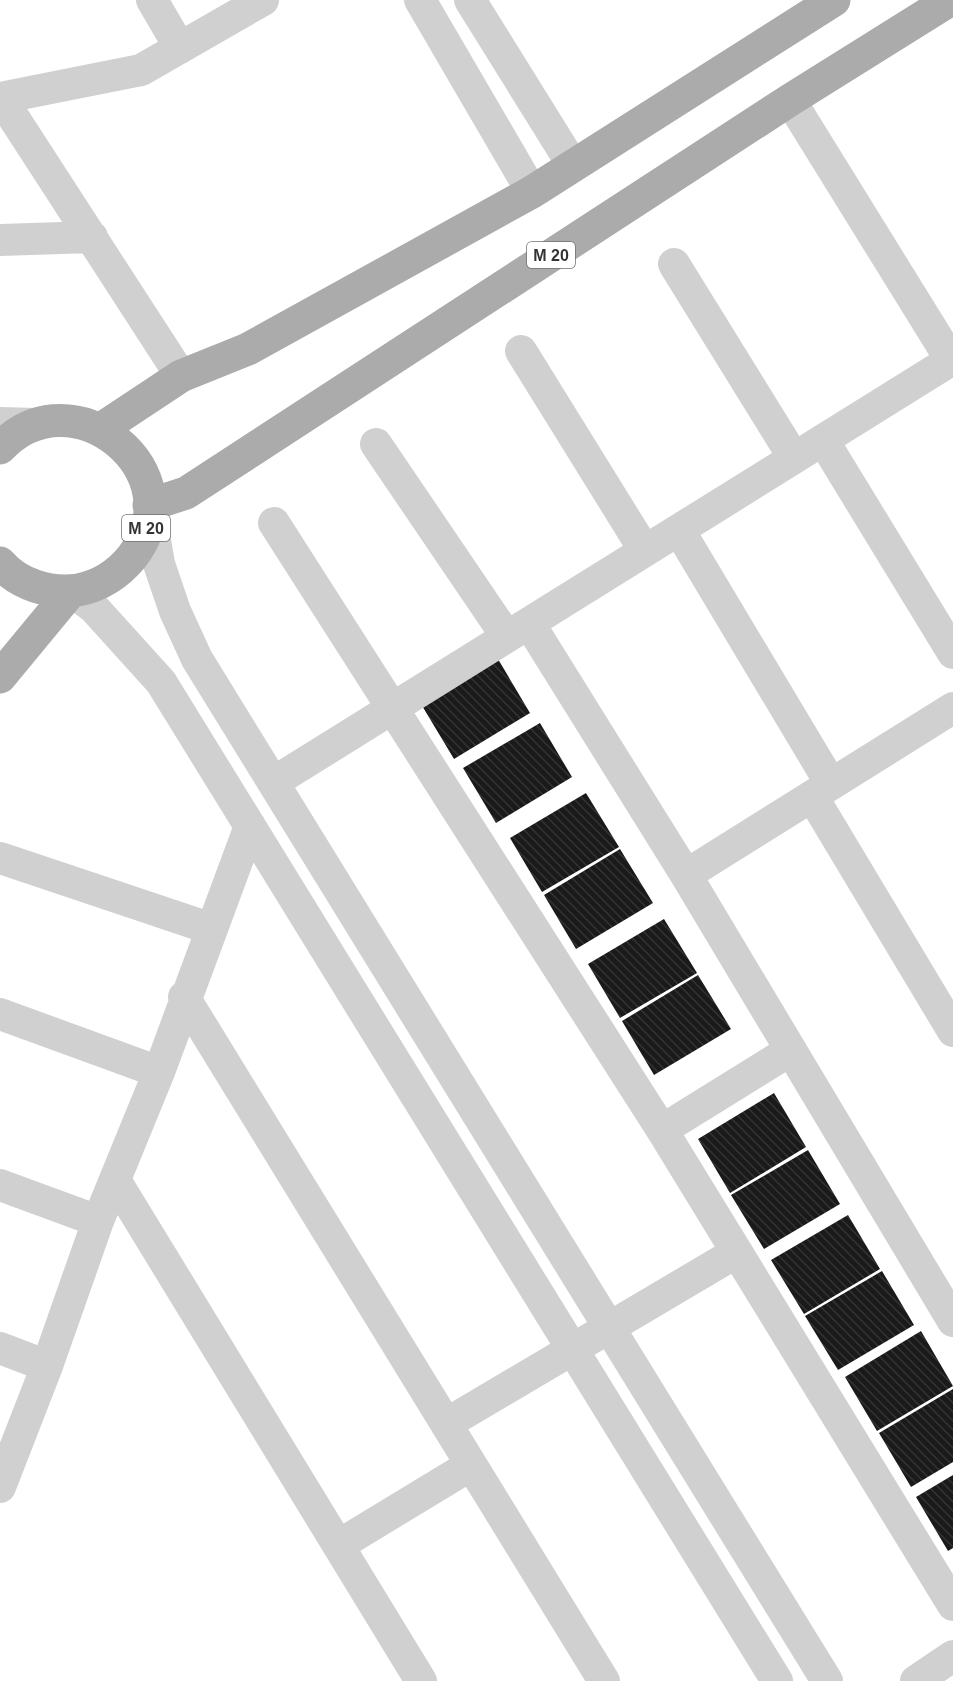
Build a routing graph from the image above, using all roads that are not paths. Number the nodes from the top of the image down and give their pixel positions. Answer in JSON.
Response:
{"nodes":[{"id":1,"x":152,"y":0,"type":"edge"},
{"id":2,"x":263,"y":0,"type":"edge"},
{"id":3,"x":420,"y":0,"type":"edge"},
{"id":4,"x":470,"y":0,"type":"edge"},
{"id":5,"x":834,"y":0,"type":"edge"},
{"id":6,"x":950,"y":0,"type":"edge"},
{"id":7,"x":180,"y":48,"type":"junction"},
{"id":8,"x":0,"y":98,"type":"edge"},
{"id":9,"x":790,"y":100,"type":"junction"},
{"id":10,"x":572,"y":164,"type":"junction"},
{"id":11,"x":532,"y":192,"type":"junction"},
{"id":12,"x":92,"y":237,"type":"junction"},
{"id":13,"x":0,"y":240,"type":"edge"},
{"id":14,"x":674,"y":264,"type":"dead end"},
{"id":15,"x":521,"y":351,"type":"dead end"},
{"id":16,"x":952,"y":359,"type":"edge"},
{"id":17,"x":181,"y":376,"type":"junction"},
{"id":18,"x":0,"y":423,"type":"edge"},
{"id":19,"x":37,"y":424,"type":"junction"},
{"id":20,"x":101,"y":429,"type":"junction"},
{"id":21,"x":823,"y":440,"type":"junction"},
{"id":22,"x":376,"y":444,"type":"dead end"},
{"id":23,"x":0,"y":448,"type":"edge"},
{"id":24,"x":794,"y":458,"type":"junction"},
{"id":25,"x":149,"y":505,"type":"junction"},
{"id":26,"x":274,"y":523,"type":"dead end"},
{"id":27,"x":679,"y":530,"type":"junction"},
{"id":28,"x":645,"y":550,"type":"junction"},
{"id":29,"x":0,"y":563,"type":"edge"},
{"id":30,"x":70,"y":591,"type":"junction"},
{"id":31,"x":518,"y":630,"type":"junction"},
{"id":32,"x":953,"y":653,"type":"edge"},
{"id":33,"x":0,"y":677,"type":"edge"},
{"id":34,"x":394,"y":708,"type":"junction"},
{"id":35,"x":953,"y":708,"type":"edge"},
{"id":36,"x":273,"y":782,"type":"junction"},
{"id":37,"x":821,"y":790,"type":"junction"},
{"id":38,"x":250,"y":826,"type":"junction"},
{"id":39,"x":0,"y":858,"type":"edge"},
{"id":40,"x":686,"y":875,"type":"junction"},
{"id":41,"x":212,"y":929,"type":"junction"},
{"id":42,"x":184,"y":997,"type":"junction"},
{"id":43,"x":0,"y":1014,"type":"edge"},
{"id":44,"x":953,"y":1031,"type":"edge"},
{"id":45,"x":791,"y":1050,"type":"junction"},
{"id":46,"x":159,"y":1072,"type":"junction"},
{"id":47,"x":663,"y":1130,"type":"junction"},
{"id":48,"x":115,"y":1180,"type":"junction"},
{"id":49,"x":0,"y":1185,"type":"edge"},
{"id":50,"x":98,"y":1221,"type":"junction"},
{"id":51,"x":737,"y":1252,"type":"junction"},
{"id":52,"x":953,"y":1321,"type":"edge"},
{"id":53,"x":609,"y":1327,"type":"junction"},
{"id":54,"x":0,"y":1348,"type":"edge"},
{"id":55,"x":572,"y":1350,"type":"junction"},
{"id":56,"x":47,"y":1366,"type":"junction"},
{"id":57,"x":446,"y":1424,"type":"junction"},
{"id":58,"x":471,"y":1465,"type":"junction"},
{"id":59,"x":0,"y":1487,"type":"edge"},
{"id":60,"x":339,"y":1545,"type":"junction"},
{"id":61,"x":953,"y":1605,"type":"edge"},
{"id":62,"x":953,"y":1656,"type":"edge"},
{"id":63,"x":421,"y":1681,"type":"edge"},
{"id":64,"x":604,"y":1681,"type":"edge"},
{"id":65,"x":777,"y":1681,"type":"edge"},
{"id":66,"x":827,"y":1681,"type":"edge"},
{"id":67,"x":916,"y":1681,"type":"edge"}],
"edges":[{"from":1,"to":7,"type":"street"},
{"from":2,"to":7,"type":"street"},
{"from":3,"to":11,"type":"street"},
{"from":4,"to":10,"type":"street"},
{"from":5,"to":10,"type":"main road"},
{"from":6,"to":9,"type":"main road","number":"M 20"},
{"from":7,"to":8,"type":"street"},
{"from":8,"to":12,"type":"street"},
{"from":9,"to":16,"type":"street"},
{"from":9,"to":25,"type":"main road","number":"M 20"},
{"from":10,"to":11,"type":"main road"},
{"from":11,"to":17,"type":"main road"},
{"from":12,"to":13,"type":"street"},
{"from":12,"to":17,"type":"street"},
{"from":14,"to":24,"type":"street"},
{"from":15,"to":28,"type":"street"},
{"from":16,"to":21,"type":"street"},
{"from":17,"to":20,"type":"main road"},
{"from":18,"to":19,"type":"street"},
{"from":19,"to":20,"type":"main road","number":"M 20"},
{"from":19,"to":23,"type":"main road","number":"M 20"},
{"from":20,"to":25,"type":"main road","number":"M 20"},
{"from":21,"to":24,"type":"street"},
{"from":21,"to":32,"type":"street"},
{"from":22,"to":31,"type":"street"},
{"from":24,"to":27,"type":"street"},
{"from":25,"to":30,"type":"main road","number":"M 20"},
{"from":25,"to":36,"type":"street"},
{"from":26,"to":34,"type":"street"},
{"from":27,"to":28,"type":"street"},
{"from":27,"to":37,"type":"street"},
{"from":28,"to":31,"type":"street"},
{"from":29,"to":30,"type":"main road","number":"M 20"},
{"from":30,"to":33,"type":"main road"},
{"from":30,"to":38,"type":"street"},
{"from":31,"to":34,"type":"street"},
{"from":31,"to":40,"type":"street"},
{"from":34,"to":36,"type":"street"},
{"from":34,"to":47,"type":"street"},
{"from":35,"to":37,"type":"street"},
{"from":36,"to":53,"type":"street"},
{"from":37,"to":40,"type":"street"},
{"from":37,"to":44,"type":"street"},
{"from":38,"to":41,"type":"street"},
{"from":38,"to":55,"type":"street"},
{"from":39,"to":41,"type":"street"},
{"from":40,"to":45,"type":"street"},
{"from":41,"to":42,"type":"street"},
{"from":42,"to":46,"type":"street"},
{"from":42,"to":57,"type":"street"},
{"from":43,"to":46,"type":"street"},
{"from":45,"to":47,"type":"street"},
{"from":45,"to":52,"type":"street"},
{"from":46,"to":48,"type":"street"},
{"from":47,"to":51,"type":"street"},
{"from":48,"to":50,"type":"street"},
{"from":48,"to":60,"type":"street"},
{"from":49,"to":50,"type":"street"},
{"from":50,"to":56,"type":"street"},
{"from":51,"to":53,"type":"street"},
{"from":51,"to":61,"type":"street"},
{"from":53,"to":55,"type":"street"},
{"from":53,"to":66,"type":"street"},
{"from":54,"to":56,"type":"street"},
{"from":55,"to":57,"type":"street"},
{"from":55,"to":65,"type":"street"},
{"from":56,"to":59,"type":"street"},
{"from":57,"to":58,"type":"street"},
{"from":58,"to":60,"type":"street"},
{"from":58,"to":64,"type":"street"},
{"from":60,"to":63,"type":"street"},
{"from":62,"to":67,"type":"street"}]}
